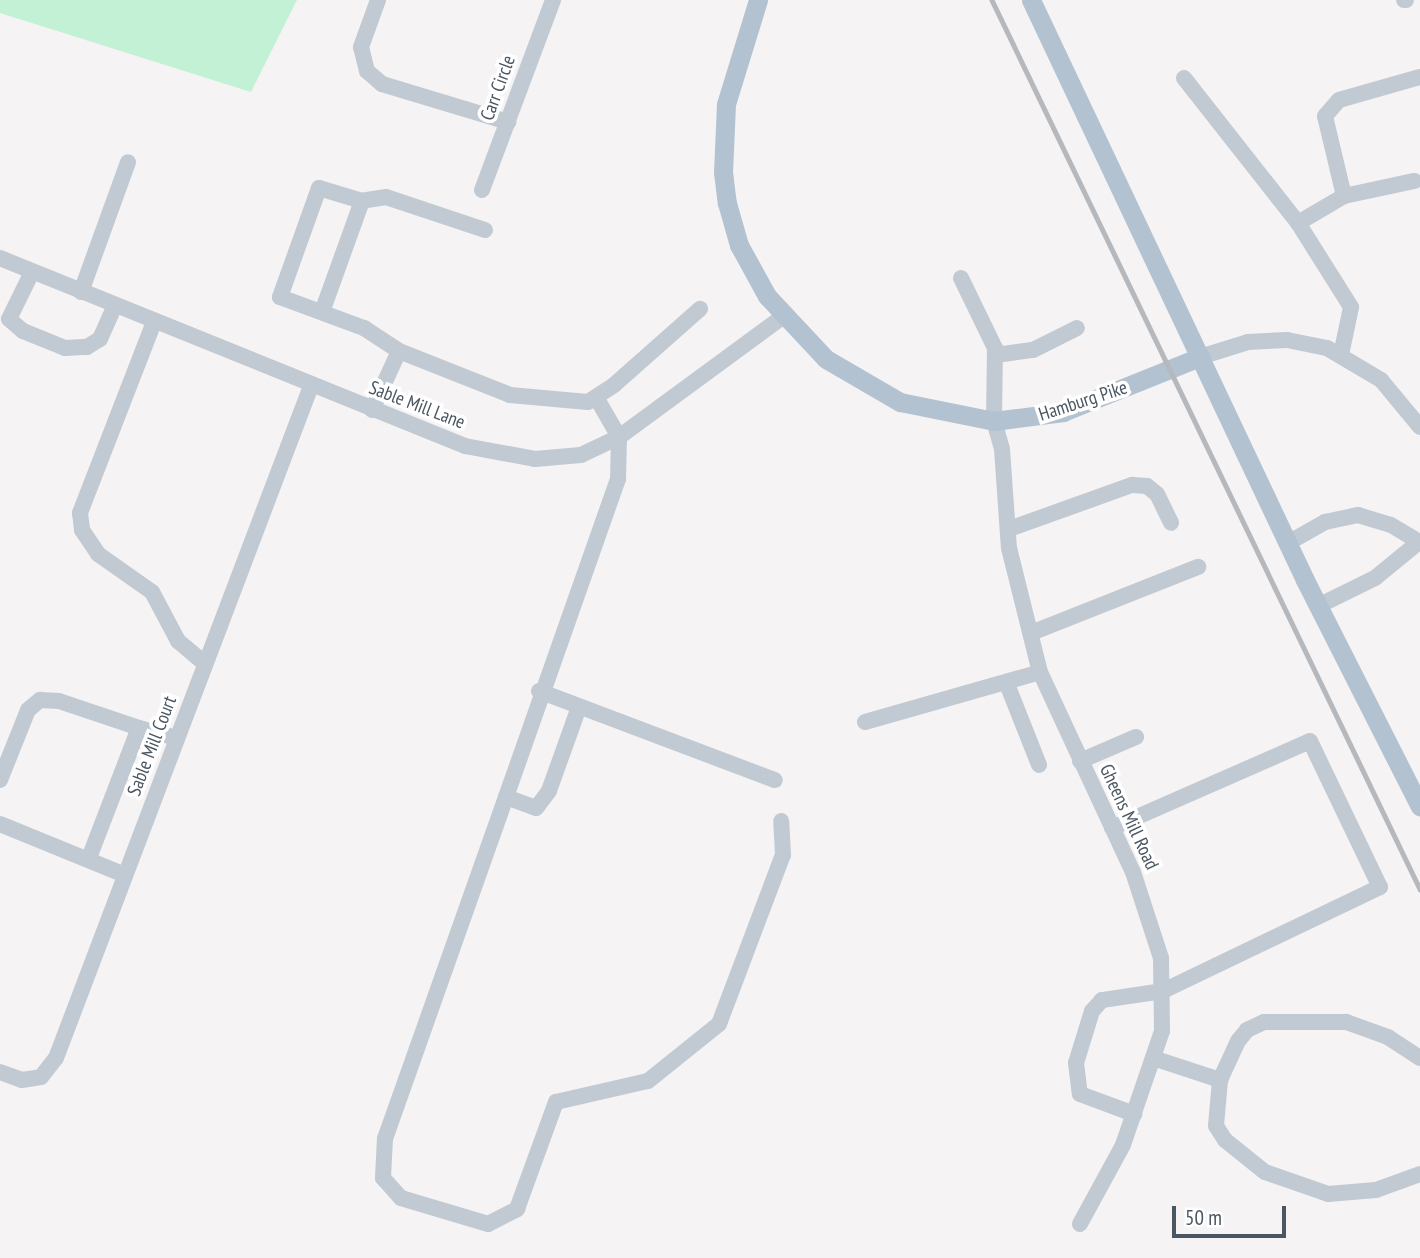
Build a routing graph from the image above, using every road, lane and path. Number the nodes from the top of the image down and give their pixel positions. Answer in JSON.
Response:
{"nodes":[{"id":1,"x":378,"y":0,"type":"edge"},
{"id":2,"x":552,"y":0,"type":"edge"},
{"id":3,"x":758,"y":0,"type":"edge"},
{"id":4,"x":1031,"y":0,"type":"edge"},
{"id":5,"x":1420,"y":77,"type":"edge"},
{"id":6,"x":1184,"y":78,"type":"dead end"},
{"id":7,"x":508,"y":122,"type":"junction"},
{"id":8,"x":128,"y":162,"type":"dead end"},
{"id":9,"x":1415,"y":181,"type":"dead end"},
{"id":10,"x":482,"y":190,"type":"dead end"},
{"id":11,"x":1344,"y":196,"type":"junction"},
{"id":12,"x":362,"y":201,"type":"junction"},
{"id":13,"x":1298,"y":223,"type":"junction"},
{"id":14,"x":485,"y":230,"type":"dead end"},
{"id":15,"x":0,"y":258,"type":"edge"},
{"id":16,"x":24,"y":269,"type":"junction"},
{"id":17,"x":961,"y":278,"type":"dead end"},
{"id":18,"x":81,"y":292,"type":"junction"},
{"id":19,"x":115,"y":306,"type":"junction"},
{"id":20,"x":700,"y":309,"type":"dead end"},
{"id":21,"x":322,"y":312,"type":"junction"},
{"id":22,"x":784,"y":316,"type":"junction"},
{"id":23,"x":154,"y":322,"type":"junction"},
{"id":24,"x":1077,"y":328,"type":"dead end"},
{"id":25,"x":399,"y":351,"type":"junction"},
{"id":26,"x":996,"y":355,"type":"junction"},
{"id":27,"x":1341,"y":355,"type":"junction"},
{"id":28,"x":1200,"y":357,"type":"junction"},
{"id":29,"x":311,"y":386,"type":"junction"},
{"id":30,"x":596,"y":397,"type":"junction"},
{"id":31,"x":372,"y":410,"type":"junction"},
{"id":32,"x":994,"y":421,"type":"junction"},
{"id":33,"x":1420,"y":427,"type":"edge"},
{"id":34,"x":619,"y":437,"type":"junction"},
{"id":35,"x":1171,"y":523,"type":"dead end"},
{"id":36,"x":1009,"y":529,"type":"junction"},
{"id":37,"x":1419,"y":541,"type":"edge"},
{"id":38,"x":1288,"y":543,"type":"junction"},
{"id":39,"x":1198,"y":567,"type":"dead end"},
{"id":40,"x":1318,"y":606,"type":"junction"},
{"id":41,"x":1031,"y":633,"type":"junction"},
{"id":42,"x":205,"y":664,"type":"junction"},
{"id":43,"x":1040,"y":672,"type":"junction"},
{"id":44,"x":1007,"y":684,"type":"junction"},
{"id":45,"x":540,"y":691,"type":"junction"},
{"id":46,"x":579,"y":707,"type":"junction"},
{"id":47,"x":865,"y":722,"type":"dead end"},
{"id":48,"x":139,"y":728,"type":"junction"},
{"id":49,"x":1136,"y":737,"type":"dead end"},
{"id":50,"x":177,"y":738,"type":"junction"},
{"id":51,"x":1080,"y":761,"type":"junction"},
{"id":52,"x":1039,"y":765,"type":"dead end"},
{"id":53,"x":0,"y":780,"type":"edge"},
{"id":54,"x":775,"y":780,"type":"dead end"},
{"id":55,"x":506,"y":797,"type":"junction"},
{"id":56,"x":1420,"y":807,"type":"edge"},
{"id":57,"x":781,"y":821,"type":"dead end"},
{"id":58,"x":0,"y":824,"type":"edge"},
{"id":59,"x":1112,"y":828,"type":"junction"},
{"id":60,"x":89,"y":858,"type":"junction"},
{"id":61,"x":125,"y":875,"type":"junction"},
{"id":62,"x":1163,"y":991,"type":"junction"},
{"id":63,"x":1153,"y":1058,"type":"junction"},
{"id":64,"x":1420,"y":1058,"type":"edge"},
{"id":65,"x":0,"y":1072,"type":"edge"},
{"id":66,"x":1220,"y":1080,"type":"junction"},
{"id":67,"x":1134,"y":1114,"type":"junction"},
{"id":68,"x":1420,"y":1174,"type":"edge"},
{"id":69,"x":1080,"y":1224,"type":"dead end"}],
"edges":[{"from":1,"to":7,"type":"street"},
{"from":2,"to":7,"type":"street","name":"Carr Circle"},
{"from":3,"to":22,"type":"main road","name":"Hamburg Pike"},
{"from":4,"to":28,"type":"main road"},
{"from":5,"to":11,"type":"street"},
{"from":6,"to":13,"type":"street"},
{"from":7,"to":10,"type":"street","name":"Carr Circle"},
{"from":8,"to":18,"type":"street"},
{"from":9,"to":11,"type":"street"},
{"from":11,"to":13,"type":"street"},
{"from":12,"to":14,"type":"street"},
{"from":12,"to":21,"type":"street"},
{"from":12,"to":21,"type":"street"},
{"from":13,"to":27,"type":"street"},
{"from":15,"to":16,"type":"street","name":"Sable Mill Lane"},
{"from":16,"to":18,"type":"street","name":"Sable Mill Lane"},
{"from":16,"to":19,"type":"street"},
{"from":17,"to":26,"type":"street"},
{"from":18,"to":19,"type":"street","name":"Sable Mill Lane"},
{"from":19,"to":23,"type":"street","name":"Sable Mill Lane"},
{"from":20,"to":30,"type":"street"},
{"from":21,"to":25,"type":"street"},
{"from":22,"to":32,"type":"main road","name":"Hamburg Pike"},
{"from":22,"to":34,"type":"street","name":"Sable Mill Lane"},
{"from":23,"to":29,"type":"street","name":"Sable Mill Lane"},
{"from":23,"to":42,"type":"street"},
{"from":24,"to":26,"type":"street"},
{"from":25,"to":30,"type":"street"},
{"from":25,"to":31,"type":"street"},
{"from":26,"to":32,"type":"street","name":"Gheens Mill Road"},
{"from":27,"to":28,"type":"street"},
{"from":27,"to":33,"type":"street"},
{"from":28,"to":32,"type":"main road","name":"Hamburg Pike"},
{"from":28,"to":38,"type":"main road"},
{"from":29,"to":31,"type":"street","name":"Sable Mill Lane"},
{"from":29,"to":42,"type":"street","name":"Sable Mill Court"},
{"from":30,"to":34,"type":"street"},
{"from":31,"to":34,"type":"street","name":"Sable Mill Lane"},
{"from":32,"to":36,"type":"street","name":"Gheens Mill Road"},
{"from":34,"to":45,"type":"street"},
{"from":35,"to":36,"type":"street"},
{"from":36,"to":41,"type":"street","name":"Gheens Mill Road"},
{"from":37,"to":38,"type":"street"},
{"from":37,"to":40,"type":"street"},
{"from":38,"to":40,"type":"main road"},
{"from":39,"to":41,"type":"street"},
{"from":40,"to":56,"type":"main road"},
{"from":41,"to":43,"type":"street","name":"Gheens Mill Road"},
{"from":42,"to":50,"type":"street","name":"Sable Mill Court"},
{"from":43,"to":44,"type":"street"},
{"from":43,"to":51,"type":"street","name":"Gheens Mill Road"},
{"from":44,"to":47,"type":"street"},
{"from":44,"to":52,"type":"street"},
{"from":45,"to":46,"type":"street"},
{"from":45,"to":55,"type":"street"},
{"from":46,"to":54,"type":"street"},
{"from":46,"to":55,"type":"street"},
{"from":48,"to":50,"type":"street"},
{"from":48,"to":53,"type":"street"},
{"from":48,"to":60,"type":"street"},
{"from":49,"to":51,"type":"street"},
{"from":50,"to":61,"type":"street","name":"Sable Mill Court"},
{"from":51,"to":59,"type":"street","name":"Gheens Mill Road"},
{"from":55,"to":57,"type":"street"},
{"from":58,"to":60,"type":"street"},
{"from":59,"to":62,"type":"street","name":"Gheens Mill Road"},
{"from":59,"to":62,"type":"street"},
{"from":60,"to":61,"type":"street"},
{"from":61,"to":65,"type":"street","name":"Sable Mill Court"},
{"from":62,"to":63,"type":"street","name":"Gheens Mill Road"},
{"from":62,"to":67,"type":"street"},
{"from":63,"to":66,"type":"street"},
{"from":63,"to":67,"type":"street","name":"Gheens Mill Road"},
{"from":64,"to":66,"type":"street"},
{"from":66,"to":68,"type":"street"},
{"from":67,"to":69,"type":"street","name":"Gheens Mill Road"}]}
